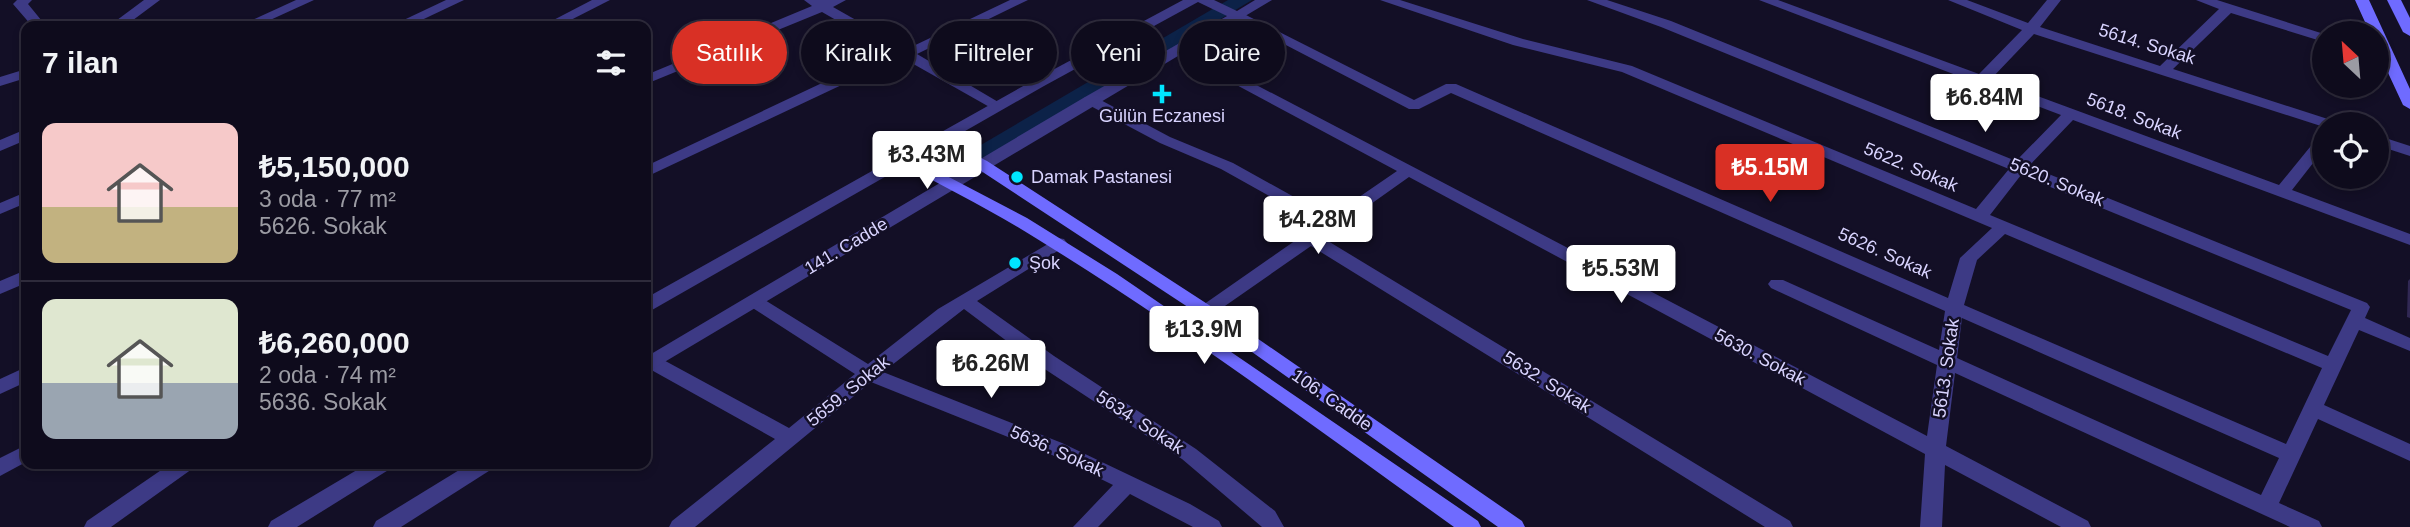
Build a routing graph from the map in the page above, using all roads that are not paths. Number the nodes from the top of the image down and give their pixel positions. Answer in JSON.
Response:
{"nodes":[{"id":1,"x":24,"y":0,"type":"edge"},
{"id":2,"x":153,"y":0,"type":"edge"},
{"id":3,"x":307,"y":0,"type":"edge"},
{"id":4,"x":457,"y":0,"type":"edge"},
{"id":5,"x":603,"y":0,"type":"edge"},
{"id":6,"x":839,"y":0,"type":"edge"},
{"id":7,"x":1021,"y":0,"type":"edge"},
{"id":8,"x":1193,"y":0,"type":"edge"},
{"id":9,"x":1203,"y":0,"type":"edge"},
{"id":10,"x":1265,"y":0,"type":"edge"},
{"id":11,"x":1387,"y":0,"type":"edge"},
{"id":12,"x":1594,"y":0,"type":"edge"},
{"id":13,"x":1766,"y":0,"type":"edge"},
{"id":14,"x":1955,"y":0,"type":"edge"},
{"id":15,"x":2054,"y":0,"type":"edge"},
{"id":16,"x":2203,"y":0,"type":"edge"},
{"id":17,"x":2362,"y":0,"type":"edge"},
{"id":18,"x":2394,"y":0,"type":"edge"},
{"id":19,"x":817,"y":3,"type":"edge"},
{"id":20,"x":2228,"y":8,"type":"junction"},
{"id":21,"x":1236,"y":16,"type":"junction"},
{"id":22,"x":35,"y":21,"type":"edge"},
{"id":23,"x":123,"y":21,"type":"edge"},
{"id":24,"x":258,"y":21,"type":"edge"},
{"id":25,"x":409,"y":21,"type":"edge"},
{"id":26,"x":559,"y":21,"type":"edge"},
{"id":27,"x":849,"y":21,"type":"edge"},
{"id":28,"x":1227,"y":21,"type":"edge"},
{"id":29,"x":2370,"y":21,"type":"edge"},
{"id":30,"x":2031,"y":29,"type":"junction"},
{"id":31,"x":2410,"y":32,"type":"edge"},
{"id":32,"x":2312,"y":34,"type":"edge"},
{"id":33,"x":915,"y":47,"type":"edge"},
{"id":34,"x":1179,"y":49,"type":"edge"},
{"id":35,"x":915,"y":58,"type":"edge"},
{"id":36,"x":2389,"y":68,"type":"edge"},
{"id":37,"x":2165,"y":69,"type":"junction"},
{"id":38,"x":21,"y":75,"type":"edge"},
{"id":39,"x":651,"y":78,"type":"edge"},
{"id":40,"x":1982,"y":80,"type":"junction"},
{"id":41,"x":0,"y":82,"type":"edge"},
{"id":42,"x":835,"y":84,"type":"edge"},
{"id":43,"x":1248,"y":84,"type":"edge"},
{"id":44,"x":1090,"y":100,"type":"junction"},
{"id":45,"x":2410,"y":105,"type":"edge"},
{"id":46,"x":998,"y":106,"type":"junction"},
{"id":47,"x":2071,"y":113,"type":"junction"},
{"id":48,"x":2312,"y":118,"type":"edge"},
{"id":49,"x":21,"y":136,"type":"edge"},
{"id":50,"x":937,"y":141,"type":"junction"},
{"id":51,"x":2389,"y":145,"type":"edge"},
{"id":52,"x":0,"y":146,"type":"edge"},
{"id":53,"x":2410,"y":152,"type":"edge"},
{"id":54,"x":2312,"y":154,"type":"edge"},
{"id":55,"x":911,"y":163,"type":"junction"},
{"id":56,"x":981,"y":165,"type":"junction"},
{"id":57,"x":2019,"y":167,"type":"junction"},
{"id":58,"x":651,"y":170,"type":"edge"},
{"id":59,"x":1409,"y":170,"type":"junction"},
{"id":60,"x":952,"y":183,"type":"junction"},
{"id":61,"x":2282,"y":192,"type":"junction"},
{"id":62,"x":21,"y":199,"type":"edge"},
{"id":63,"x":0,"y":209,"type":"edge"},
{"id":64,"x":1979,"y":217,"type":"junction"},
{"id":65,"x":1331,"y":224,"type":"junction"},
{"id":66,"x":2003,"y":227,"type":"junction"},
{"id":67,"x":1311,"y":238,"type":"junction"},
{"id":68,"x":2410,"y":240,"type":"edge"},
{"id":69,"x":1058,"y":243,"type":"junction"},
{"id":70,"x":21,"y":278,"type":"edge"},
{"id":71,"x":1777,"y":284,"type":"dead end"},
{"id":72,"x":0,"y":288,"type":"edge"},
{"id":73,"x":964,"y":300,"type":"junction"},
{"id":74,"x":754,"y":301,"type":"junction"},
{"id":75,"x":651,"y":303,"type":"edge"},
{"id":76,"x":1955,"y":306,"type":"junction"},
{"id":77,"x":1206,"y":311,"type":"junction"},
{"id":78,"x":2358,"y":314,"type":"junction"},
{"id":79,"x":2410,"y":345,"type":"edge"},
{"id":80,"x":1945,"y":360,"type":"junction"},
{"id":81,"x":651,"y":363,"type":"edge"},
{"id":82,"x":651,"y":365,"type":"edge"},
{"id":83,"x":2333,"y":365,"type":"junction"},
{"id":84,"x":869,"y":374,"type":"junction"},
{"id":85,"x":21,"y":376,"type":"edge"},
{"id":86,"x":0,"y":387,"type":"edge"},
{"id":87,"x":2313,"y":408,"type":"junction"},
{"id":88,"x":790,"y":438,"type":"junction"},
{"id":89,"x":1935,"y":450,"type":"junction"},
{"id":90,"x":2410,"y":453,"type":"edge"},
{"id":91,"x":2291,"y":454,"type":"junction"},
{"id":92,"x":21,"y":456,"type":"edge"},
{"id":93,"x":0,"y":468,"type":"edge"},
{"id":94,"x":178,"y":469,"type":"edge"},
{"id":95,"x":375,"y":469,"type":"edge"},
{"id":96,"x":477,"y":469,"type":"edge"},
{"id":97,"x":1128,"y":483,"type":"junction"},
{"id":98,"x":2266,"y":507,"type":"junction"},
{"id":99,"x":95,"y":527,"type":"edge"},
{"id":100,"x":279,"y":527,"type":"edge"},
{"id":101,"x":384,"y":527,"type":"edge"},
{"id":102,"x":680,"y":527,"type":"edge"},
{"id":103,"x":1084,"y":527,"type":"edge"},
{"id":104,"x":1211,"y":527,"type":"edge"},
{"id":105,"x":1273,"y":527,"type":"edge"},
{"id":106,"x":1470,"y":527,"type":"edge"},
{"id":107,"x":1514,"y":527,"type":"edge"},
{"id":108,"x":1782,"y":527,"type":"edge"},
{"id":109,"x":1931,"y":527,"type":"edge"},
{"id":110,"x":2080,"y":527,"type":"edge"},
{"id":111,"x":2311,"y":527,"type":"edge"}],
"edges":[{"from":1,"to":22,"type":"street"},
{"from":2,"to":23,"type":"street"},
{"from":3,"to":24,"type":"street"},
{"from":4,"to":25,"type":"street"},
{"from":5,"to":26,"type":"street"},
{"from":6,"to":19,"type":"street"},
{"from":7,"to":33,"type":"street"},
{"from":8,"to":46,"type":"street"},
{"from":9,"to":21,"type":"street"},
{"from":10,"to":21,"type":"street","name":"141. Cadde"},
{"from":11,"to":64,"type":"street","name":"5622. Sokak"},
{"from":12,"to":57,"type":"street","name":"5620. Sokak"},
{"from":13,"to":40,"type":"street","name":"5618. Sokak"},
{"from":14,"to":30,"type":"street","name":"5614. Sokak"},
{"from":15,"to":30,"type":"street"},
{"from":16,"to":20,"type":"street"},
{"from":17,"to":29,"type":"main road"},
{"from":18,"to":31,"type":"main road"},
{"from":19,"to":27,"type":"street"},
{"from":19,"to":39,"type":"street"},
{"from":20,"to":32,"type":"street"},
{"from":20,"to":37,"type":"street"},
{"from":21,"to":28,"type":"street","name":"141. Cadde"},
{"from":21,"to":76,"type":"street","name":"5626. Sokak"},
{"from":30,"to":37,"type":"street","name":"5614. Sokak"},
{"from":30,"to":40,"type":"street"},
{"from":34,"to":44,"type":"street","name":"141. Cadde"},
{"from":35,"to":46,"type":"street"},
{"from":36,"to":45,"type":"main road"},
{"from":37,"to":48,"type":"street","name":"5614. Sokak"},
{"from":38,"to":41,"type":"street"},
{"from":40,"to":47,"type":"street","name":"5618. Sokak"},
{"from":42,"to":58,"type":"street"},
{"from":43,"to":59,"type":"street","name":"5630. Sokak"},
{"from":44,"to":56,"type":"street","name":"141. Cadde"},
{"from":44,"to":65,"type":"street"},
{"from":46,"to":50,"type":"street"},
{"from":47,"to":57,"type":"street"},
{"from":47,"to":61,"type":"street","name":"5618. Sokak"},
{"from":49,"to":52,"type":"street"},
{"from":50,"to":55,"type":"street"},
{"from":50,"to":56,"type":"main road","name":"106. Cadde"},
{"from":51,"to":53,"type":"street"},
{"from":54,"to":61,"type":"street"},
{"from":55,"to":60,"type":"main road","name":"106. Cadde"},
{"from":55,"to":75,"type":"street"},
{"from":56,"to":60,"type":"street","name":"141. Cadde"},
{"from":56,"to":77,"type":"main road","name":"106. Cadde"},
{"from":57,"to":64,"type":"street"},
{"from":57,"to":78,"type":"street","name":"5620. Sokak"},
{"from":59,"to":65,"type":"street"},
{"from":59,"to":89,"type":"street","name":"5630. Sokak"},
{"from":60,"to":69,"type":"main road","name":"106. Cadde"},
{"from":60,"to":74,"type":"street","name":"141. Cadde"},
{"from":61,"to":68,"type":"street","name":"5618. Sokak"},
{"from":62,"to":63,"type":"street"},
{"from":64,"to":66,"type":"street","name":"5622. Sokak"},
{"from":65,"to":67,"type":"street"},
{"from":66,"to":76,"type":"street","name":"5613. Sokak"},
{"from":66,"to":83,"type":"street","name":"5622. Sokak"},
{"from":67,"to":77,"type":"street"},
{"from":67,"to":108,"type":"street","name":"5632. Sokak"},
{"from":69,"to":73,"type":"street","name":"5659. Sokak"},
{"from":69,"to":106,"type":"main road","name":"106. Cadde"},
{"from":70,"to":72,"type":"street"},
{"from":71,"to":80,"type":"street"},
{"from":73,"to":84,"type":"street","name":"5659. Sokak"},
{"from":73,"to":105,"type":"street","name":"5634. Sokak"},
{"from":74,"to":81,"type":"street","name":"141. Cadde"},
{"from":74,"to":84,"type":"street","name":"5636. Sokak"},
{"from":76,"to":80,"type":"street","name":"5613. Sokak"},
{"from":76,"to":91,"type":"street","name":"5626. Sokak"},
{"from":77,"to":107,"type":"main road","name":"106. Cadde"},
{"from":78,"to":79,"type":"street","name":"5620. Sokak"},
{"from":78,"to":83,"type":"street"},
{"from":80,"to":89,"type":"street","name":"5613. Sokak"},
{"from":80,"to":98,"type":"street"},
{"from":82,"to":88,"type":"street"},
{"from":83,"to":87,"type":"street"},
{"from":84,"to":88,"type":"street","name":"5659. Sokak"},
{"from":84,"to":97,"type":"street","name":"5636. Sokak"},
{"from":85,"to":86,"type":"street"},
{"from":87,"to":90,"type":"street"},
{"from":87,"to":91,"type":"street"},
{"from":88,"to":102,"type":"street","name":"5659. Sokak"},
{"from":89,"to":109,"type":"street","name":"5613. Sokak"},
{"from":89,"to":110,"type":"street","name":"5630. Sokak"},
{"from":91,"to":98,"type":"street"},
{"from":92,"to":93,"type":"street"},
{"from":94,"to":99,"type":"street"},
{"from":95,"to":100,"type":"street"},
{"from":96,"to":101,"type":"street"},
{"from":97,"to":103,"type":"street"},
{"from":97,"to":104,"type":"street","name":"5636. Sokak"},
{"from":98,"to":111,"type":"street"}]}
